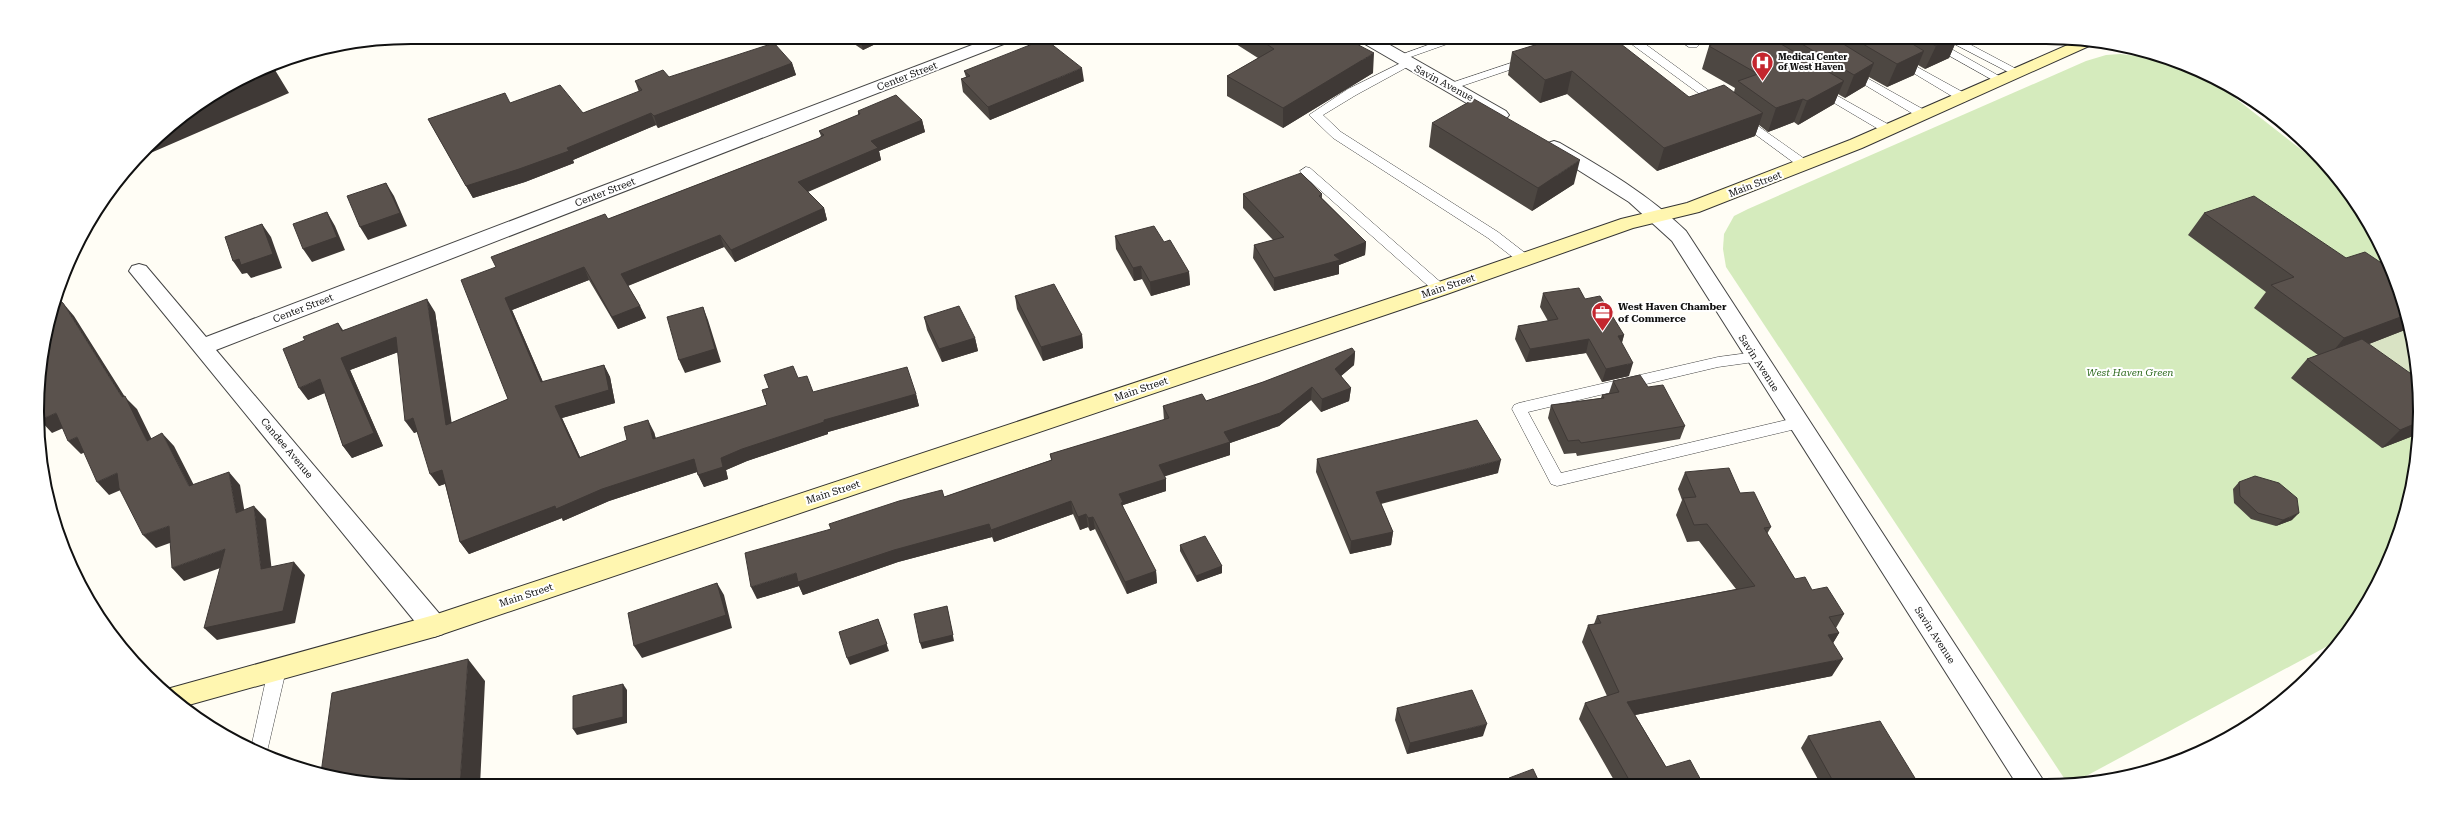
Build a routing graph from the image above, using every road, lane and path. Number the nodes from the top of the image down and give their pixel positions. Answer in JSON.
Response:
{"nodes":[{"id":1,"x":990,"y":44,"type":"edge"},
{"id":2,"x":1376,"y":44,"type":"edge"},
{"id":3,"x":1442,"y":44,"type":"edge"},
{"id":4,"x":1639,"y":44,"type":"edge"},
{"id":5,"x":1935,"y":44,"type":"edge"},
{"id":6,"x":1960,"y":44,"type":"edge"},
{"id":7,"x":2082,"y":46,"type":"edge"},
{"id":8,"x":1888,"y":53,"type":"edge"},
{"id":9,"x":1542,"y":56,"type":"edge"},
{"id":10,"x":1403,"y":60,"type":"junction"},
{"id":11,"x":1839,"y":65,"type":"edge"},
{"id":12,"x":2018,"y":74,"type":"junction"},
{"id":13,"x":2002,"y":81,"type":"junction"},
{"id":14,"x":1810,"y":84,"type":"edge"},
{"id":15,"x":1452,"y":86,"type":"junction"},
{"id":16,"x":1964,"y":98,"type":"junction"},
{"id":17,"x":1924,"y":115,"type":"junction"},
{"id":18,"x":1513,"y":122,"type":"edge"},
{"id":19,"x":1889,"y":130,"type":"junction"},
{"id":20,"x":1540,"y":139,"type":"edge"},
{"id":21,"x":1805,"y":165,"type":"junction"},
{"id":22,"x":1306,"y":171,"type":"dead end"},
{"id":23,"x":1660,"y":216,"type":"junction"},
{"id":24,"x":1524,"y":259,"type":"junction"},
{"id":25,"x":139,"y":271,"type":"dead end"},
{"id":26,"x":1440,"y":289,"type":"junction"},
{"id":27,"x":202,"y":347,"type":"junction"},
{"id":28,"x":1756,"y":358,"type":"junction"},
{"id":29,"x":1798,"y":423,"type":"junction"},
{"id":30,"x":434,"y":626,"type":"junction"},
{"id":31,"x":277,"y":670,"type":"junction"},
{"id":32,"x":179,"y":696,"type":"edge"},
{"id":33,"x":260,"y":746,"type":"edge"},
{"id":34,"x":2028,"y":779,"type":"edge"}],
"edges":[{"from":1,"to":27,"type":"street","name":"Center Street"},
{"from":2,"to":10,"type":"street","name":"Savin Avenue"},
{"from":3,"to":10,"type":"lane"},
{"from":4,"to":21,"type":"lane"},
{"from":5,"to":13,"type":"lane"},
{"from":6,"to":12,"type":"lane"},
{"from":7,"to":12,"type":"main road","name":"Main Street"},
{"from":8,"to":16,"type":"lane"},
{"from":9,"to":15,"type":"lane"},
{"from":10,"to":15,"type":"street","name":"Savin Avenue"},
{"from":10,"to":24,"type":"lane"},
{"from":11,"to":17,"type":"lane"},
{"from":12,"to":13,"type":"main road","name":"Main Street"},
{"from":13,"to":16,"type":"main road","name":"Main Street"},
{"from":14,"to":19,"type":"lane"},
{"from":15,"to":18,"type":"street","name":"Savin Avenue"},
{"from":16,"to":17,"type":"main road","name":"Main Street"},
{"from":17,"to":19,"type":"main road","name":"Main Street"},
{"from":19,"to":21,"type":"main road","name":"Main Street"},
{"from":20,"to":23,"type":"street","name":"Savin Avenue"},
{"from":21,"to":23,"type":"main road","name":"Main Street"},
{"from":22,"to":26,"type":"lane"},
{"from":23,"to":24,"type":"main road","name":"Main Street"},
{"from":23,"to":28,"type":"street","name":"Savin Avenue"},
{"from":24,"to":26,"type":"main road","name":"Main Street"},
{"from":25,"to":27,"type":"street","name":"Candee Avenue"},
{"from":26,"to":30,"type":"main road","name":"Main Street"},
{"from":27,"to":30,"type":"street","name":"Candee Avenue"},
{"from":28,"to":29,"type":"street","name":"Savin Avenue"},
{"from":28,"to":29,"type":"lane"},
{"from":29,"to":34,"type":"street","name":"Savin Avenue"},
{"from":30,"to":31,"type":"main road","name":"Main Street"},
{"from":31,"to":32,"type":"main road","name":"Main Street"},
{"from":31,"to":33,"type":"lane"}]}
